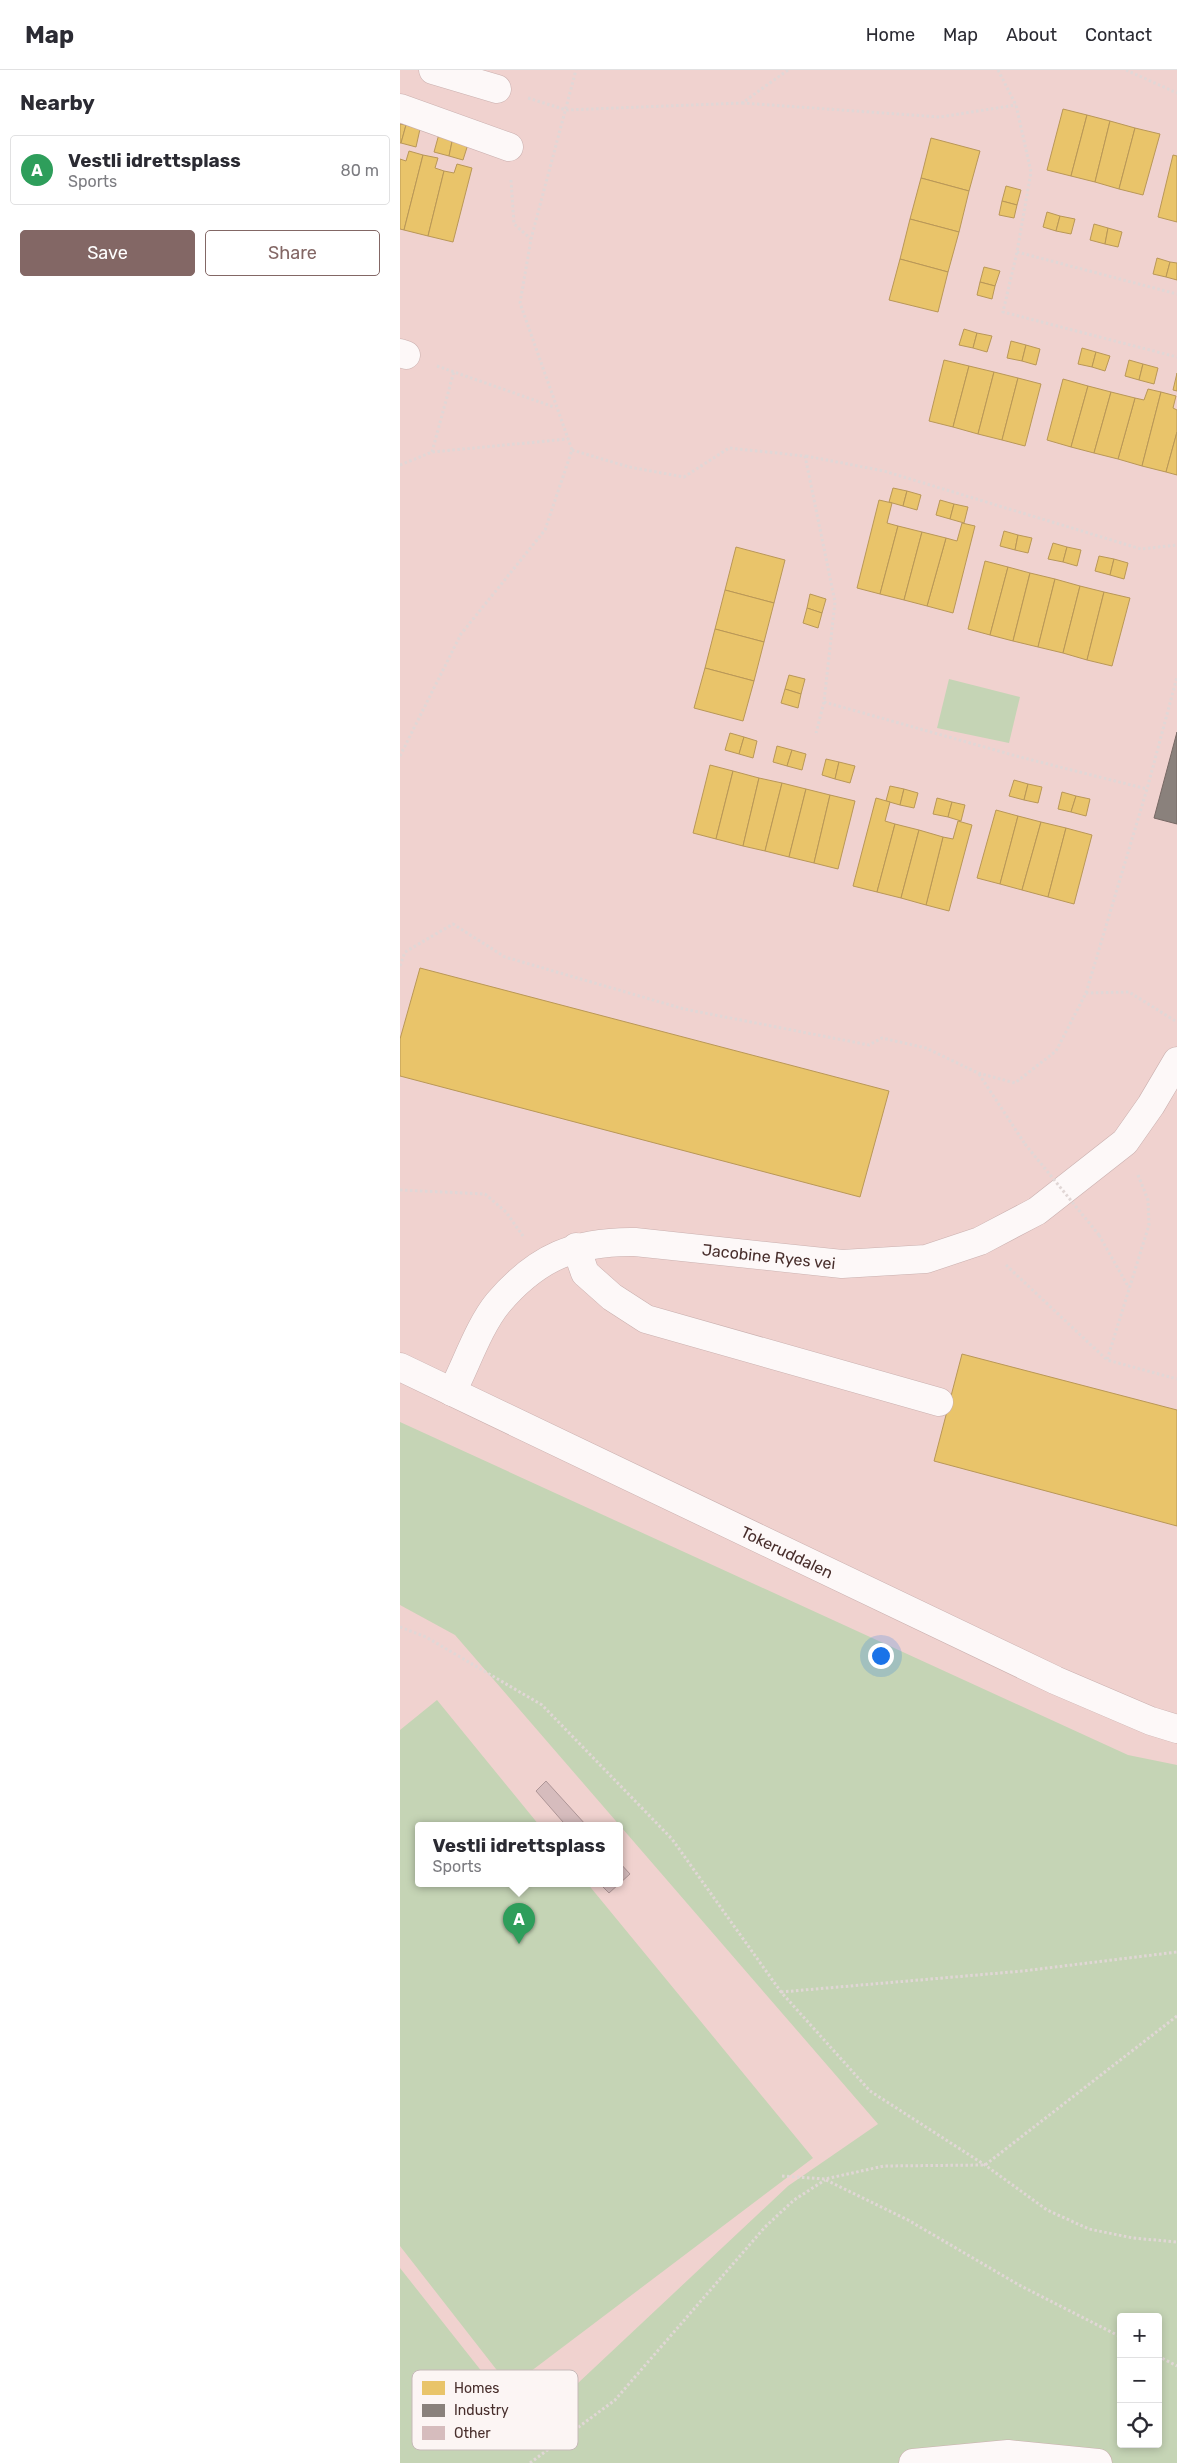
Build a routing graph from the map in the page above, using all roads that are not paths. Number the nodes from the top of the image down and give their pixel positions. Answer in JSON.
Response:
{"nodes":[{"id":1,"x":434,"y":70,"type":"edge"},
{"id":2,"x":497,"y":89,"type":"road end"},
{"id":3,"x":400,"y":108,"type":"edge"},
{"id":4,"x":509,"y":148,"type":"road end"},
{"id":5,"x":1177,"y":1061,"type":"edge"},
{"id":6,"x":576,"y":1248,"type":"junction"},
{"id":7,"x":400,"y":1367,"type":"edge"},
{"id":8,"x":452,"y":1392,"type":"junction"},
{"id":9,"x":939,"y":1402,"type":"dead end"},
{"id":10,"x":1177,"y":1729,"type":"edge"},
{"id":11,"x":913,"y":2463,"type":"edge"},
{"id":12,"x":1098,"y":2463,"type":"edge"}],
"edges":[{"from":1,"to":2,"type":"street"},
{"from":3,"to":4,"type":"street"},
{"from":5,"to":6,"type":"street","name":"Jacobine Ryes vei"},
{"from":6,"to":8,"type":"street","name":"Jacobine Ryes vei"},
{"from":6,"to":9,"type":"street"},
{"from":7,"to":8,"type":"street","name":"Tokeruddalen"},
{"from":8,"to":10,"type":"street","name":"Tokeruddalen"},
{"from":11,"to":12,"type":"street"}]}
